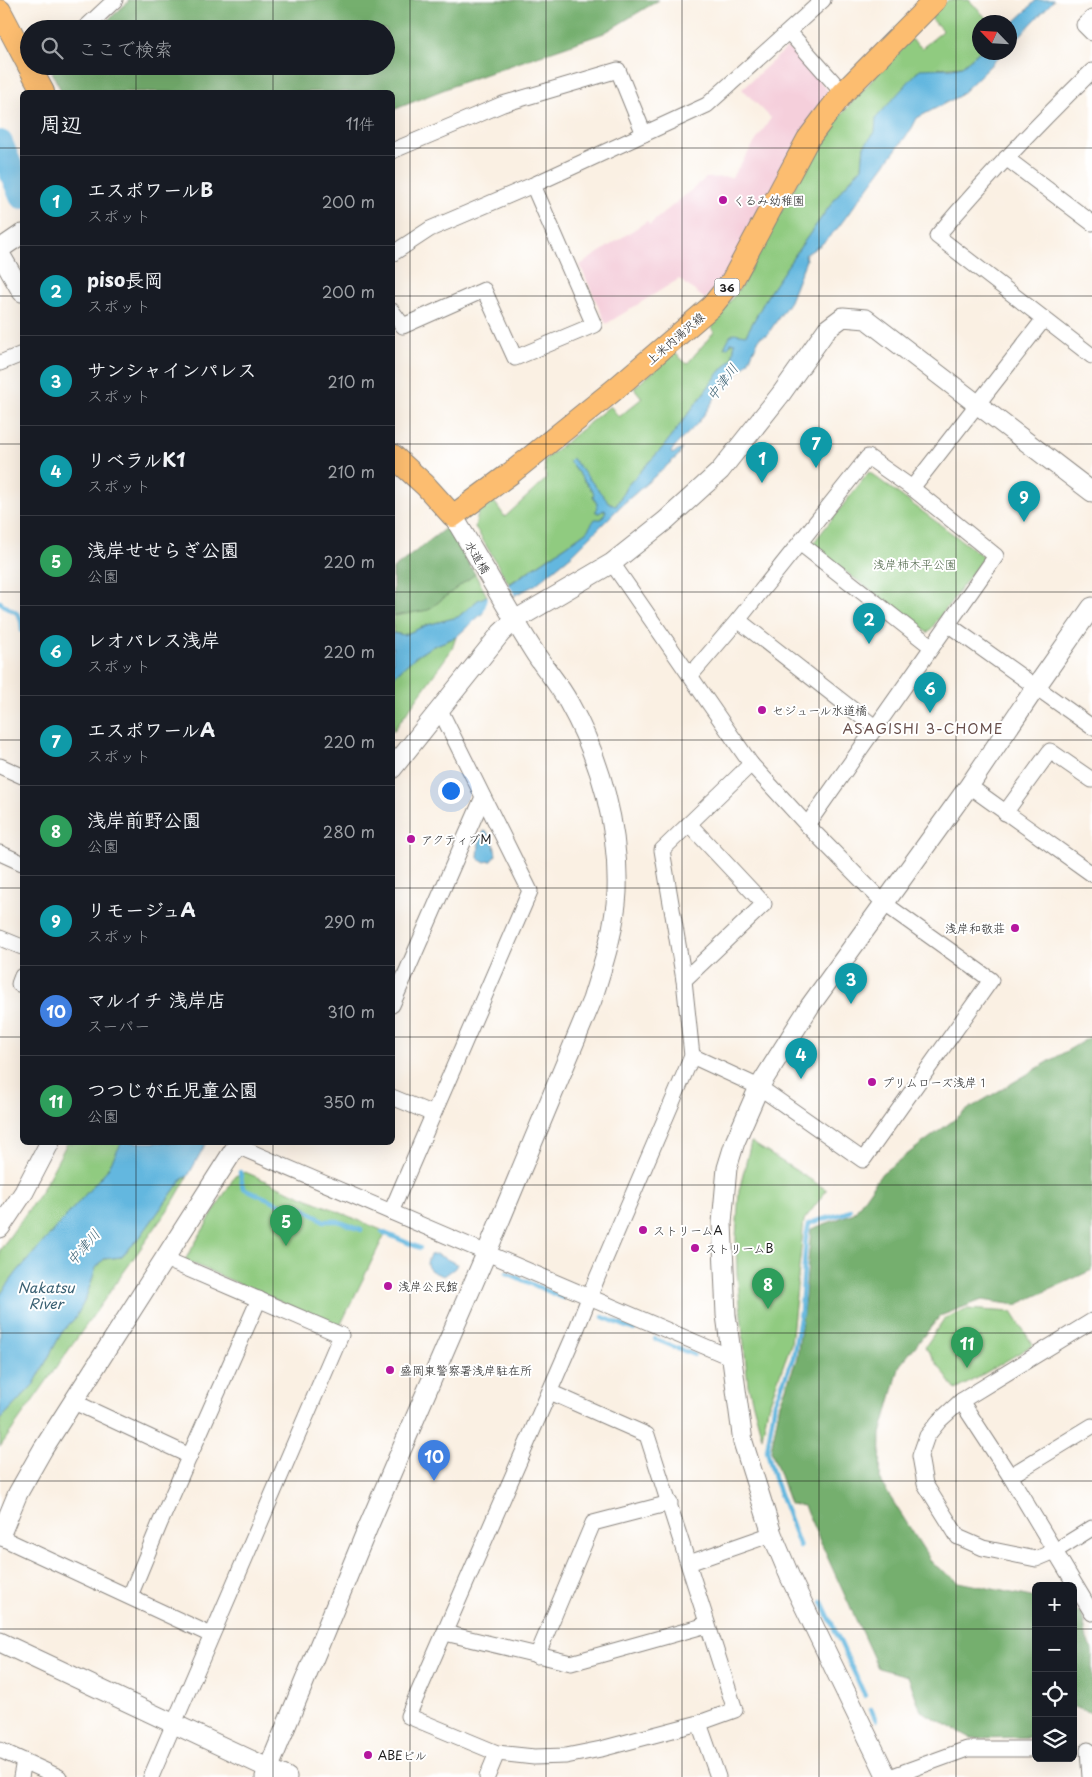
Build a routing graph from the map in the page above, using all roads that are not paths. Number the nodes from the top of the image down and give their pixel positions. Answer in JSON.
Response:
{"nodes":[{"id":1,"x":115,"y":0,"type":"edge"},
{"id":2,"x":823,"y":0,"type":"edge"},
{"id":3,"x":935,"y":0,"type":"edge"},
{"id":4,"x":0,"y":11,"type":"edge"},
{"id":5,"x":1092,"y":18,"type":"edge"},
{"id":6,"x":94,"y":20,"type":"edge"},
{"id":7,"x":789,"y":32,"type":"junction"},
{"id":8,"x":1092,"y":33,"type":"edge"},
{"id":9,"x":20,"y":45,"type":"edge"},
{"id":10,"x":1092,"y":71,"type":"edge"},
{"id":11,"x":844,"y":93,"type":"junction"},
{"id":12,"x":644,"y":134,"type":"junction"},
{"id":13,"x":395,"y":150,"type":"edge"},
{"id":14,"x":1006,"y":158,"type":"junction"},
{"id":15,"x":533,"y":185,"type":"junction"},
{"id":16,"x":1092,"y":222,"type":"edge"},
{"id":17,"x":8,"y":245,"type":"edge"},
{"id":18,"x":395,"y":252,"type":"edge"},
{"id":19,"x":20,"y":285,"type":"edge"},
{"id":20,"x":395,"y":315,"type":"edge"},
{"id":21,"x":1044,"y":319,"type":"junction"},
{"id":22,"x":20,"y":355,"type":"edge"},
{"id":23,"x":1092,"y":356,"type":"edge"},
{"id":24,"x":0,"y":363,"type":"edge"},
{"id":25,"x":978,"y":404,"type":"junction"},
{"id":26,"x":395,"y":458,"type":"edge"},
{"id":27,"x":912,"y":488,"type":"junction"},
{"id":28,"x":1092,"y":492,"type":"edge"},
{"id":29,"x":454,"y":516,"type":"junction"},
{"id":30,"x":800,"y":543,"type":"junction"},
{"id":31,"x":612,"y":563,"type":"junction"},
{"id":32,"x":1092,"y":607,"type":"edge"},
{"id":33,"x":515,"y":620,"type":"junction"},
{"id":34,"x":738,"y":620,"type":"junction"},
{"id":35,"x":949,"y":625,"type":"junction"},
{"id":36,"x":932,"y":647,"type":"junction"},
{"id":37,"x":690,"y":676,"type":"junction"},
{"id":38,"x":1036,"y":687,"type":"junction"},
{"id":39,"x":440,"y":710,"type":"junction"},
{"id":40,"x":876,"y":728,"type":"junction"},
{"id":41,"x":1092,"y":728,"type":"edge"},
{"id":42,"x":751,"y":764,"type":"junction"},
{"id":43,"x":395,"y":765,"type":"edge"},
{"id":44,"x":0,"y":766,"type":"edge"},
{"id":45,"x":20,"y":775,"type":"edge"},
{"id":46,"x":1092,"y":780,"type":"edge"},
{"id":47,"x":969,"y":786,"type":"junction"},
{"id":48,"x":483,"y":797,"type":"junction"},
{"id":49,"x":1005,"y":813,"type":"junction"},
{"id":50,"x":689,"y":824,"type":"junction"},
{"id":51,"x":807,"y":825,"type":"junction"},
{"id":52,"x":0,"y":853,"type":"edge"},
{"id":53,"x":20,"y":862,"type":"edge"},
{"id":54,"x":1092,"y":874,"type":"edge"},
{"id":55,"x":885,"y":904,"type":"junction"},
{"id":56,"x":0,"y":938,"type":"edge"},
{"id":57,"x":20,"y":946,"type":"edge"},
{"id":58,"x":684,"y":980,"type":"junction"},
{"id":59,"x":395,"y":998,"type":"edge"},
{"id":60,"x":692,"y":1056,"type":"junction"},
{"id":61,"x":759,"y":1087,"type":"junction"},
{"id":62,"x":395,"y":1098,"type":"edge"},
{"id":63,"x":433,"y":1114,"type":"junction"},
{"id":64,"x":48,"y":1145,"type":"edge"},
{"id":65,"x":237,"y":1145,"type":"edge"},
{"id":66,"x":240,"y":1145,"type":"edge"},
{"id":67,"x":391,"y":1212,"type":"junction"},
{"id":68,"x":0,"y":1228,"type":"edge"},
{"id":69,"x":486,"y":1254,"type":"junction"},
{"id":70,"x":165,"y":1259,"type":"junction"},
{"id":71,"x":590,"y":1298,"type":"junction"},
{"id":72,"x":259,"y":1299,"type":"junction"},
{"id":73,"x":1092,"y":1321,"type":"edge"},
{"id":74,"x":732,"y":1358,"type":"junction"},
{"id":75,"x":550,"y":1392,"type":"junction"},
{"id":76,"x":961,"y":1401,"type":"junction"},
{"id":77,"x":74,"y":1402,"type":"junction"},
{"id":78,"x":1092,"y":1426,"type":"edge"},
{"id":79,"x":190,"y":1456,"type":"junction"},
{"id":80,"x":1010,"y":1476,"type":"junction"},
{"id":81,"x":670,"y":1503,"type":"junction"},
{"id":82,"x":1092,"y":1528,"type":"edge"},
{"id":83,"x":772,"y":1534,"type":"junction"},
{"id":84,"x":0,"y":1536,"type":"edge"},
{"id":85,"x":1055,"y":1552,"type":"junction"},
{"id":86,"x":689,"y":1563,"type":"junction"},
{"id":87,"x":130,"y":1596,"type":"junction"},
{"id":88,"x":1092,"y":1613,"type":"edge"},
{"id":89,"x":707,"y":1625,"type":"junction"},
{"id":90,"x":445,"y":1633,"type":"junction"},
{"id":91,"x":211,"y":1635,"type":"junction"},
{"id":92,"x":0,"y":1642,"type":"edge"},
{"id":93,"x":536,"y":1656,"type":"junction"},
{"id":94,"x":699,"y":1722,"type":"junction"},
{"id":95,"x":173,"y":1724,"type":"junction"},
{"id":96,"x":0,"y":1750,"type":"edge"},
{"id":97,"x":1032,"y":1750,"type":"edge"},
{"id":98,"x":1084,"y":1750,"type":"edge"},
{"id":99,"x":497,"y":1753,"type":"junction"},
{"id":100,"x":24,"y":1761,"type":"junction"},
{"id":101,"x":267,"y":1773,"type":"edge"},
{"id":102,"x":22,"y":1777,"type":"edge"},
{"id":103,"x":59,"y":1777,"type":"edge"},
{"id":104,"x":151,"y":1777,"type":"edge"},
{"id":105,"x":287,"y":1777,"type":"edge"},
{"id":106,"x":487,"y":1777,"type":"edge"},
{"id":107,"x":718,"y":1777,"type":"edge"},
{"id":108,"x":889,"y":1777,"type":"edge"},
{"id":109,"x":1090,"y":1777,"type":"edge"}],
"edges":[{"from":1,"to":6,"type":"street"},
{"from":2,"to":7,"type":"street"},
{"from":3,"to":11,"type":"main road","name":"上米内湯沢線","number":"36"},
{"from":4,"to":9,"type":"main road"},
{"from":5,"to":8,"type":"street"},
{"from":7,"to":11,"type":"street"},
{"from":7,"to":12,"type":"street"},
{"from":10,"to":14,"type":"street"},
{"from":11,"to":29,"type":"main road","name":"上米内湯沢線","number":"36"},
{"from":12,"to":13,"type":"street"},
{"from":12,"to":15,"type":"street"},
{"from":14,"to":16,"type":"street"},
{"from":14,"to":21,"type":"street"},
{"from":15,"to":18,"type":"street"},
{"from":15,"to":20,"type":"street"},
{"from":17,"to":19,"type":"street"},
{"from":21,"to":23,"type":"street"},
{"from":21,"to":25,"type":"street"},
{"from":22,"to":24,"type":"street"},
{"from":25,"to":27,"type":"street"},
{"from":25,"to":28,"type":"street"},
{"from":25,"to":31,"type":"street"},
{"from":26,"to":29,"type":"main road"},
{"from":27,"to":30,"type":"street"},
{"from":27,"to":35,"type":"street"},
{"from":29,"to":33,"type":"street","name":"水道橋"},
{"from":30,"to":34,"type":"street"},
{"from":30,"to":36,"type":"street"},
{"from":31,"to":33,"type":"street"},
{"from":31,"to":37,"type":"street"},
{"from":32,"to":38,"type":"street"},
{"from":33,"to":39,"type":"street"},
{"from":33,"to":69,"type":"street","name":"水道橋"},
{"from":34,"to":37,"type":"street"},
{"from":34,"to":40,"type":"street"},
{"from":35,"to":36,"type":"street"},
{"from":35,"to":38,"type":"street"},
{"from":36,"to":40,"type":"street"},
{"from":37,"to":42,"type":"street"},
{"from":38,"to":41,"type":"street"},
{"from":38,"to":47,"type":"street"},
{"from":39,"to":43,"type":"street"},
{"from":39,"to":48,"type":"street"},
{"from":40,"to":51,"type":"street"},
{"from":42,"to":50,"type":"street"},
{"from":42,"to":51,"type":"street"},
{"from":44,"to":45,"type":"street"},
{"from":46,"to":49,"type":"street"},
{"from":47,"to":49,"type":"street"},
{"from":47,"to":55,"type":"street"},
{"from":48,"to":59,"type":"street"},
{"from":48,"to":63,"type":"street"},
{"from":49,"to":54,"type":"street"},
{"from":50,"to":58,"type":"street"},
{"from":50,"to":58,"type":"street"},
{"from":51,"to":55,"type":"street"},
{"from":52,"to":53,"type":"street"},
{"from":55,"to":61,"type":"street"},
{"from":55,"to":61,"type":"street"},
{"from":56,"to":57,"type":"street"},
{"from":58,"to":60,"type":"street"},
{"from":60,"to":61,"type":"street"},
{"from":60,"to":71,"type":"street"},
{"from":61,"to":74,"type":"street"},
{"from":62,"to":63,"type":"street"},
{"from":63,"to":67,"type":"street"},
{"from":64,"to":68,"type":"street"},
{"from":65,"to":70,"type":"street"},
{"from":66,"to":67,"type":"street"},
{"from":67,"to":69,"type":"street"},
{"from":69,"to":71,"type":"street"},
{"from":69,"to":101,"type":"street","name":"水道橋"},
{"from":70,"to":72,"type":"street"},
{"from":70,"to":77,"type":"street"},
{"from":71,"to":74,"type":"street"},
{"from":71,"to":75,"type":"street"},
{"from":72,"to":79,"type":"street"},
{"from":72,"to":91,"type":"street"},
{"from":73,"to":76,"type":"street"},
{"from":74,"to":83,"type":"street"},
{"from":75,"to":81,"type":"street"},
{"from":75,"to":90,"type":"street"},
{"from":76,"to":80,"type":"street"},
{"from":76,"to":85,"type":"street"},
{"from":77,"to":79,"type":"street"},
{"from":77,"to":84,"type":"street"},
{"from":78,"to":80,"type":"street"},
{"from":79,"to":87,"type":"street"},
{"from":80,"to":85,"type":"street"},
{"from":81,"to":86,"type":"street"},
{"from":81,"to":93,"type":"street"},
{"from":82,"to":85,"type":"street"},
{"from":83,"to":86,"type":"street"},
{"from":83,"to":108,"type":"street"},
{"from":84,"to":87,"type":"street"},
{"from":85,"to":88,"type":"street"},
{"from":86,"to":89,"type":"street"},
{"from":87,"to":91,"type":"street"},
{"from":89,"to":93,"type":"street"},
{"from":89,"to":94,"type":"street"},
{"from":90,"to":93,"type":"street"},
{"from":90,"to":99,"type":"street"},
{"from":91,"to":95,"type":"street"},
{"from":92,"to":95,"type":"street"},
{"from":94,"to":99,"type":"street"},
{"from":94,"to":107,"type":"street"},
{"from":95,"to":101,"type":"street"},
{"from":95,"to":104,"type":"street"},
{"from":96,"to":100,"type":"street"},
{"from":97,"to":108,"type":"street"},
{"from":98,"to":109,"type":"street"},
{"from":99,"to":106,"type":"street"},
{"from":100,"to":102,"type":"street"},
{"from":100,"to":103,"type":"street"},
{"from":101,"to":105,"type":"street"}]}
